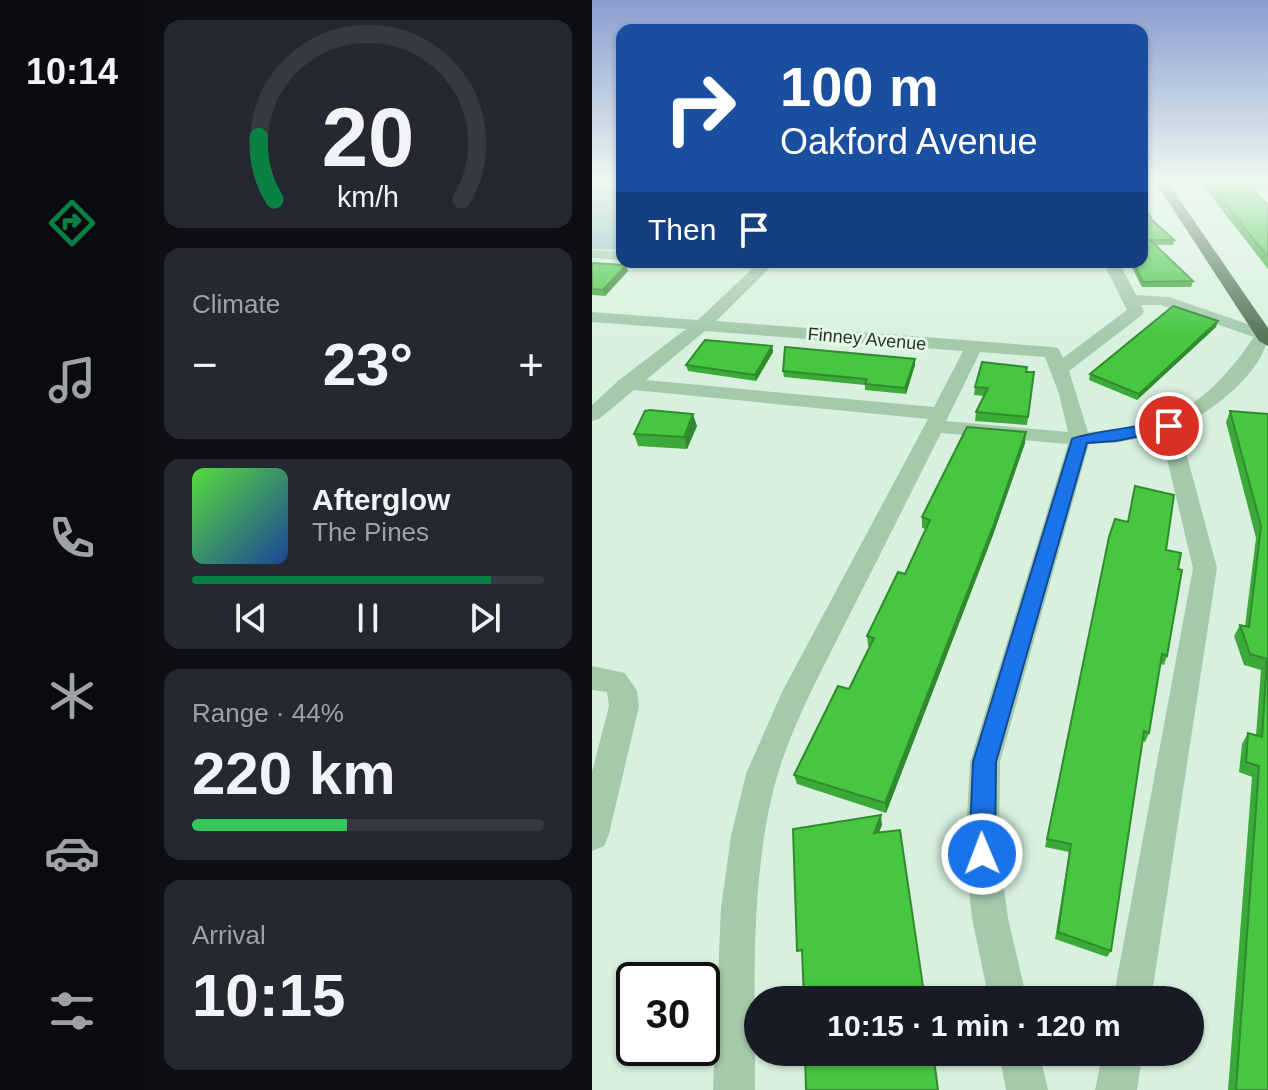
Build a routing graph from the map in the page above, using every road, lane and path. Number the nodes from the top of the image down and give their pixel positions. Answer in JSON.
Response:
{"nodes":[{"id":1,"x":1196,"y":234,"type":"edge"},
{"id":2,"x":592,"y":254,"type":"edge"},
{"id":3,"x":616,"y":256,"type":"edge"},
{"id":4,"x":762,"y":268,"type":"edge"},
{"id":5,"x":1114,"y":268,"type":"edge"},
{"id":6,"x":1131,"y":300,"type":"junction"},
{"id":7,"x":592,"y":317,"type":"edge"},
{"id":8,"x":702,"y":325,"type":"junction"},
{"id":9,"x":1266,"y":338,"type":"edge"},
{"id":10,"x":974,"y":347,"type":"junction"},
{"id":11,"x":1059,"y":370,"type":"junction"},
{"id":12,"x":610,"y":392,"type":"edge"},
{"id":13,"x":592,"y":415,"type":"edge"},
{"id":14,"x":937,"y":420,"type":"junction"},
{"id":15,"x":1169,"y":426,"type":"junction"},
{"id":16,"x":1080,"y":439,"type":"junction"},
{"id":17,"x":592,"y":678,"type":"edge"},
{"id":18,"x":592,"y":834,"type":"edge"},
{"id":19,"x":1005,"y":986,"type":"edge"},
{"id":20,"x":1134,"y":986,"type":"edge"},
{"id":21,"x":1022,"y":1066,"type":"edge"},
{"id":22,"x":1120,"y":1066,"type":"edge"},
{"id":23,"x":734,"y":1090,"type":"edge"},
{"id":24,"x":1027,"y":1090,"type":"edge"},
{"id":25,"x":1116,"y":1090,"type":"edge"}],
"edges":[{"from":1,"to":9,"type":"main road"},
{"from":2,"to":3,"type":"street"},
{"from":4,"to":8,"type":"street"},
{"from":5,"to":6,"type":"street"},
{"from":6,"to":9,"type":"street"},
{"from":6,"to":11,"type":"street"},
{"from":7,"to":8,"type":"street","name":"Finney Avenue"},
{"from":8,"to":10,"type":"street","name":"Finney Avenue"},
{"from":8,"to":12,"type":"street"},
{"from":9,"to":15,"type":"street"},
{"from":10,"to":11,"type":"street","name":"Finney Avenue"},
{"from":10,"to":14,"type":"street"},
{"from":11,"to":16,"type":"street"},
{"from":12,"to":13,"type":"street"},
{"from":12,"to":14,"type":"street"},
{"from":14,"to":16,"type":"street"},
{"from":14,"to":23,"type":"street"},
{"from":15,"to":16,"type":"street"},
{"from":15,"to":20,"type":"street"},
{"from":16,"to":19,"type":"street"},
{"from":17,"to":18,"type":"street"},
{"from":21,"to":24,"type":"street"},
{"from":22,"to":25,"type":"street"}]}
